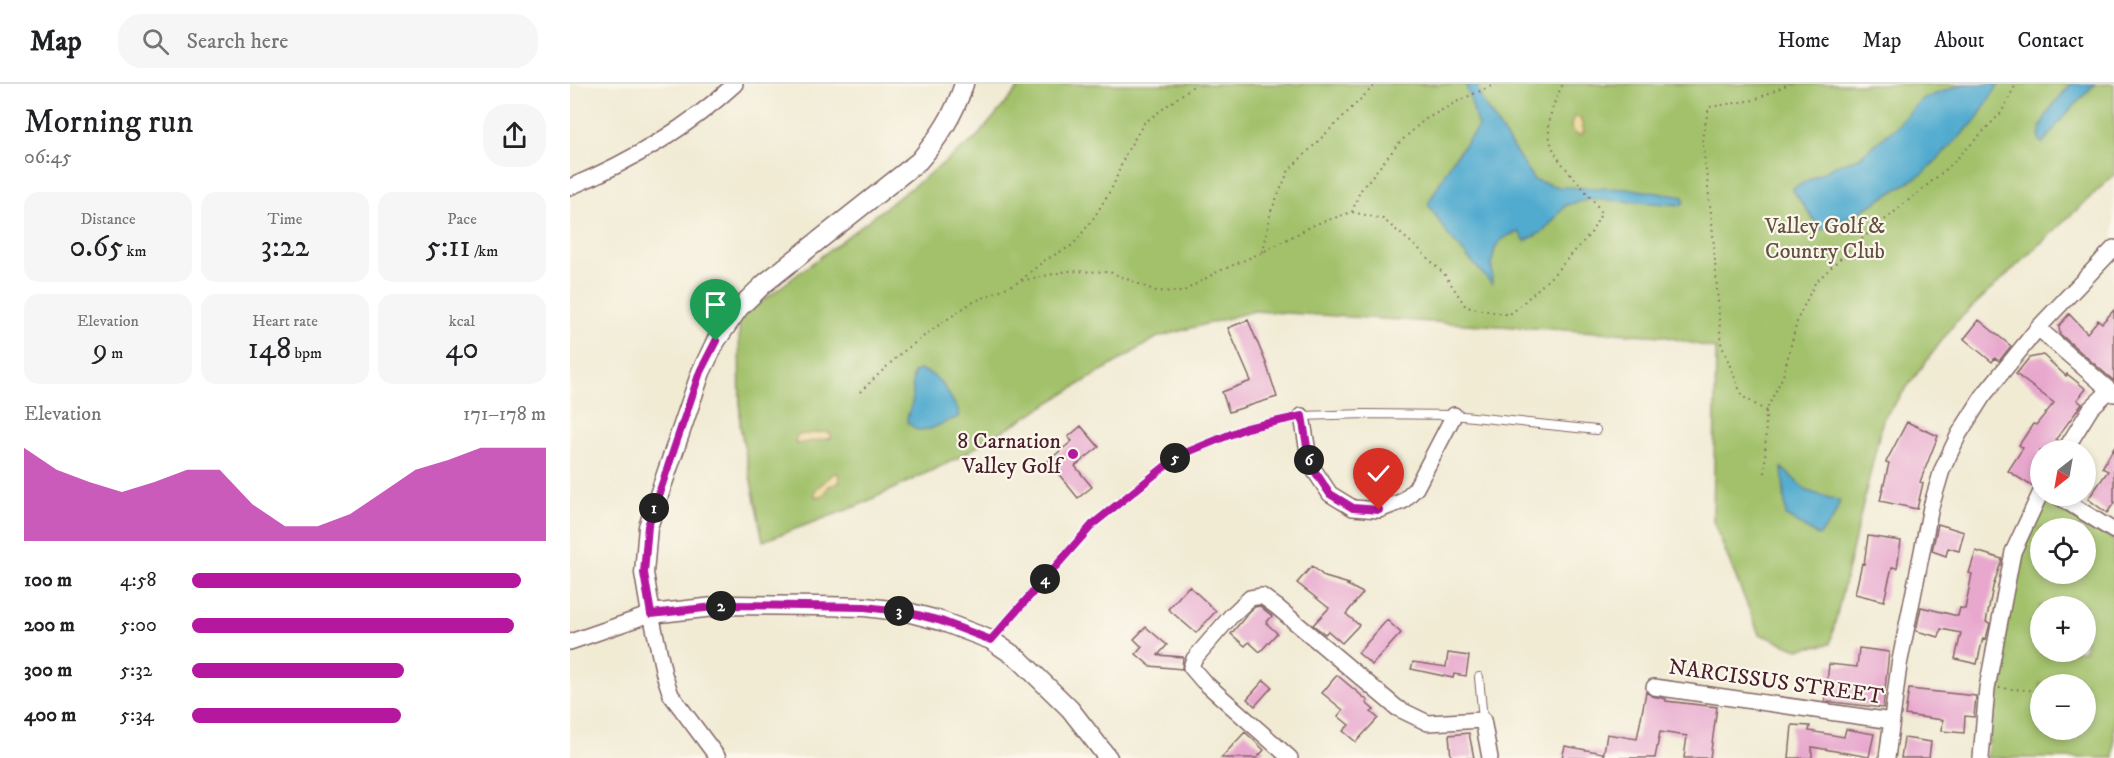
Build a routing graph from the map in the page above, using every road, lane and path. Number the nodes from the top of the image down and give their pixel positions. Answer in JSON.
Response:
{"nodes":[{"id":1,"x":735,"y":84,"type":"edge"},
{"id":2,"x":964,"y":84,"type":"edge"},
{"id":3,"x":1196,"y":84,"type":"edge"},
{"id":4,"x":1376,"y":84,"type":"edge"},
{"id":5,"x":1496,"y":84,"type":"edge"},
{"id":6,"x":1563,"y":84,"type":"edge"},
{"id":7,"x":1789,"y":84,"type":"edge"},
{"id":8,"x":2016,"y":84,"type":"edge"},
{"id":9,"x":570,"y":187,"type":"edge"},
{"id":10,"x":1352,"y":212,"type":"junction"},
{"id":11,"x":1263,"y":252,"type":"junction"},
{"id":12,"x":2112,"y":256,"type":"edge"},
{"id":13,"x":1020,"y":281,"type":"junction"},
{"id":14,"x":2038,"y":328,"type":"junction"},
{"id":15,"x":860,"y":392,"type":"dead end"},
{"id":16,"x":2111,"y":392,"type":"edge"},
{"id":17,"x":1766,"y":411,"type":"junction"},
{"id":18,"x":1454,"y":415,"type":"junction"},
{"id":19,"x":1302,"y":416,"type":"junction"},
{"id":20,"x":1596,"y":430,"type":"dead end"},
{"id":21,"x":2071,"y":440,"type":"edge"},
{"id":22,"x":1766,"y":473,"type":"dead end"},
{"id":23,"x":2034,"y":506,"type":"edge"},
{"id":24,"x":2074,"y":506,"type":"edge"},
{"id":25,"x":2114,"y":531,"type":"edge"},
{"id":26,"x":651,"y":614,"type":"junction"},
{"id":27,"x":991,"y":640,"type":"junction"},
{"id":28,"x":570,"y":642,"type":"edge"},
{"id":29,"x":1479,"y":677,"type":"dead end"},
{"id":30,"x":1654,"y":687,"type":"dead end"},
{"id":31,"x":1987,"y":688,"type":"junction"},
{"id":32,"x":2030,"y":690,"type":"edge"},
{"id":33,"x":1483,"y":720,"type":"junction"},
{"id":34,"x":1892,"y":721,"type":"junction"},
{"id":35,"x":718,"y":758,"type":"edge"},
{"id":36,"x":1108,"y":758,"type":"edge"},
{"id":37,"x":1290,"y":758,"type":"edge"},
{"id":38,"x":1490,"y":758,"type":"edge"},
{"id":39,"x":1887,"y":758,"type":"edge"},
{"id":40,"x":1981,"y":758,"type":"edge"}],
"edges":[{"from":1,"to":9,"type":"street"},
{"from":2,"to":26,"type":"street"},
{"from":3,"to":13,"type":"path"},
{"from":4,"to":11,"type":"path"},
{"from":5,"to":10,"type":"path"},
{"from":6,"to":10,"type":"path"},
{"from":7,"to":17,"type":"path"},
{"from":8,"to":17,"type":"path"},
{"from":10,"to":11,"type":"path"},
{"from":11,"to":13,"type":"path"},
{"from":12,"to":14,"type":"street"},
{"from":13,"to":15,"type":"path"},
{"from":14,"to":16,"type":"street"},
{"from":14,"to":34,"type":"street"},
{"from":16,"to":21,"type":"street"},
{"from":17,"to":22,"type":"path"},
{"from":18,"to":19,"type":"lane"},
{"from":18,"to":19,"type":"street"},
{"from":18,"to":20,"type":"lane"},
{"from":19,"to":27,"type":"lane"},
{"from":23,"to":31,"type":"street"},
{"from":24,"to":25,"type":"street"},
{"from":26,"to":27,"type":"street"},
{"from":26,"to":28,"type":"street"},
{"from":26,"to":35,"type":"street"},
{"from":27,"to":36,"type":"street"},
{"from":29,"to":33,"type":"lane"},
{"from":30,"to":34,"type":"street","name":"NARCISSUS STREET"},
{"from":31,"to":32,"type":"path"},
{"from":31,"to":40,"type":"street"},
{"from":33,"to":37,"type":"street"},
{"from":33,"to":38,"type":"street"},
{"from":34,"to":39,"type":"street"}]}
